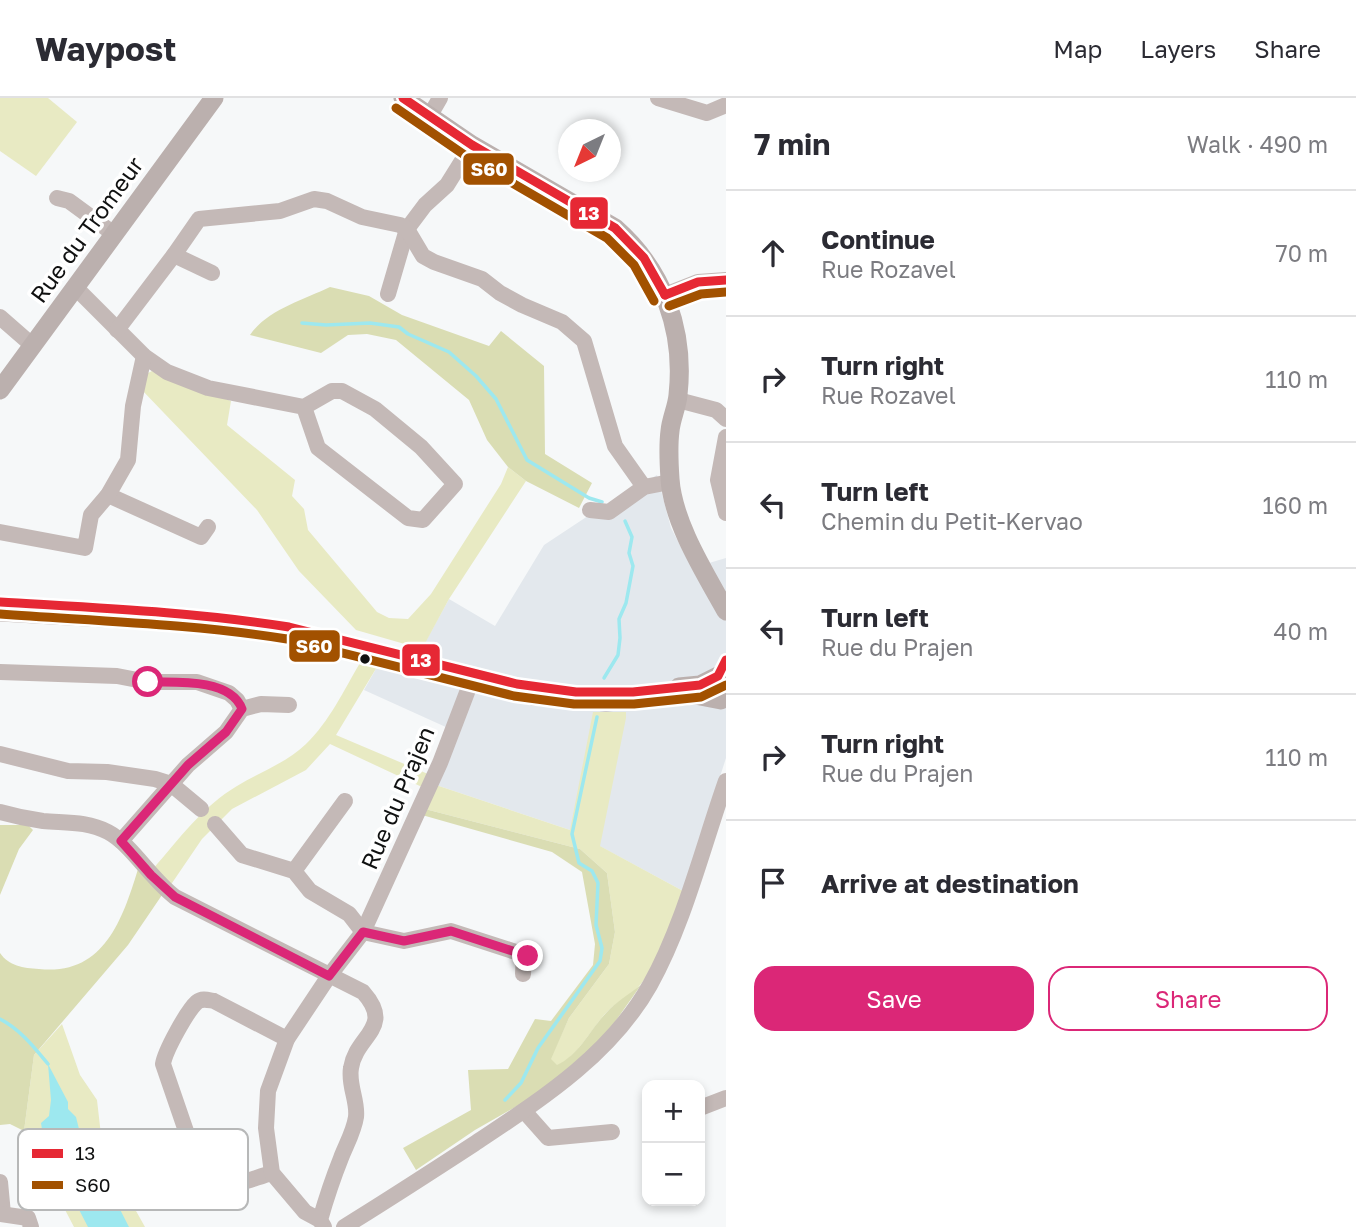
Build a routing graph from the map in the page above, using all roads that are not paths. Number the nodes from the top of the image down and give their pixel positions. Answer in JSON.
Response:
{"nodes":[{"id":1,"x":214,"y":98,"type":"edge"},
{"id":2,"x":403,"y":98,"type":"edge"},
{"id":3,"x":440,"y":98,"type":"edge"},
{"id":4,"x":658,"y":98,"type":"edge"},
{"id":5,"x":726,"y":104,"type":"edge"},
{"id":6,"x":429,"y":117,"type":"junction"},
{"id":7,"x":472,"y":145,"type":"junction"},
{"id":8,"x":57,"y":198,"type":"dead end"},
{"id":9,"x":407,"y":229,"type":"junction"},
{"id":10,"x":114,"y":234,"type":"junction"},
{"id":11,"x":174,"y":255,"type":"junction"},
{"id":12,"x":212,"y":273,"type":"dead end"},
{"id":13,"x":726,"y":280,"type":"edge"},
{"id":14,"x":75,"y":287,"type":"junction"},
{"id":15,"x":388,"y":294,"type":"dead end"},
{"id":16,"x":665,"y":295,"type":"junction"},
{"id":17,"x":0,"y":317,"type":"edge"},
{"id":18,"x":117,"y":330,"type":"junction"},
{"id":19,"x":32,"y":345,"type":"junction"},
{"id":20,"x":144,"y":356,"type":"junction"},
{"id":21,"x":0,"y":390,"type":"edge"},
{"id":22,"x":678,"y":400,"type":"junction"},
{"id":23,"x":304,"y":407,"type":"junction"},
{"id":24,"x":726,"y":419,"type":"edge"},
{"id":25,"x":726,"y":437,"type":"edge"},
{"id":26,"x":670,"y":482,"type":"junction"},
{"id":27,"x":644,"y":487,"type":"junction"},
{"id":28,"x":108,"y":495,"type":"junction"},
{"id":29,"x":590,"y":510,"type":"dead end"},
{"id":30,"x":726,"y":513,"type":"edge"},
{"id":31,"x":208,"y":527,"type":"dead end"},
{"id":32,"x":0,"y":531,"type":"edge"},
{"id":33,"x":0,"y":602,"type":"edge"},
{"id":34,"x":726,"y":611,"type":"edge"},
{"id":35,"x":0,"y":612,"type":"edge"},
{"id":36,"x":722,"y":668,"type":"edge"},
{"id":37,"x":0,"y":671,"type":"edge"},
{"id":38,"x":471,"y":681,"type":"junction"},
{"id":39,"x":723,"y":704,"type":"edge"},
{"id":40,"x":289,"y":705,"type":"dead end"},
{"id":41,"x":242,"y":709,"type":"junction"},
{"id":42,"x":0,"y":754,"type":"edge"},
{"id":43,"x":726,"y":781,"type":"edge"},
{"id":44,"x":171,"y":784,"type":"junction"},
{"id":45,"x":345,"y":801,"type":"dead end"},
{"id":46,"x":201,"y":809,"type":"dead end"},
{"id":47,"x":0,"y":812,"type":"edge"},
{"id":48,"x":215,"y":824,"type":"dead end"},
{"id":49,"x":121,"y":841,"type":"junction"},
{"id":50,"x":294,"y":871,"type":"junction"},
{"id":51,"x":363,"y":932,"type":"junction"},
{"id":52,"x":523,"y":974,"type":"dead end"},
{"id":53,"x":329,"y":976,"type":"junction"},
{"id":54,"x":287,"y":1039,"type":"junction"},
{"id":55,"x":726,"y":1097,"type":"edge"},
{"id":56,"x":705,"y":1106,"type":"edge"},
{"id":57,"x":524,"y":1111,"type":"junction"},
{"id":58,"x":186,"y":1129,"type":"edge"},
{"id":59,"x":612,"y":1132,"type":"dead end"},
{"id":60,"x":272,"y":1173,"type":"junction"},
{"id":61,"x":248,"y":1180,"type":"edge"},
{"id":62,"x":0,"y":1182,"type":"edge"},
{"id":63,"x":1,"y":1214,"type":"edge"},
{"id":64,"x":322,"y":1224,"type":"edge"},
{"id":65,"x":31,"y":1227,"type":"edge"},
{"id":66,"x":344,"y":1227,"type":"edge"}],
"edges":[{"from":1,"to":10,"type":"main road","name":"Rue du Tromeur"},
{"from":2,"to":6,"type":"main road"},
{"from":3,"to":6,"type":"street"},
{"from":4,"to":5,"type":"street"},
{"from":6,"to":7,"type":"main road"},
{"from":7,"to":9,"type":"street"},
{"from":7,"to":16,"type":"main road"},
{"from":8,"to":10,"type":"street"},
{"from":9,"to":11,"type":"street"},
{"from":9,"to":15,"type":"street"},
{"from":9,"to":27,"type":"street"},
{"from":10,"to":14,"type":"main road","name":"Rue du Tromeur"},
{"from":11,"to":12,"type":"street"},
{"from":11,"to":18,"type":"street"},
{"from":13,"to":16,"type":"street"},
{"from":14,"to":18,"type":"street"},
{"from":14,"to":19,"type":"main road","name":"Rue du Tromeur"},
{"from":16,"to":22,"type":"main road"},
{"from":17,"to":19,"type":"street"},
{"from":18,"to":20,"type":"street"},
{"from":19,"to":21,"type":"main road","name":"Rue du Tromeur"},
{"from":20,"to":23,"type":"street"},
{"from":20,"to":28,"type":"street"},
{"from":22,"to":24,"type":"street"},
{"from":22,"to":26,"type":"main road"},
{"from":23,"to":23,"type":"street"},
{"from":25,"to":30,"type":"street"},
{"from":26,"to":27,"type":"street"},
{"from":26,"to":34,"type":"main road"},
{"from":27,"to":29,"type":"street"},
{"from":28,"to":31,"type":"street"},
{"from":28,"to":32,"type":"street"},
{"from":33,"to":36,"type":"main road"},
{"from":35,"to":38,"type":"main road"},
{"from":36,"to":39,"type":"main road"},
{"from":37,"to":41,"type":"street"},
{"from":38,"to":39,"type":"main road"},
{"from":38,"to":51,"type":"street","name":"Rue du Prajen"},
{"from":40,"to":41,"type":"street"},
{"from":41,"to":44,"type":"street"},
{"from":42,"to":44,"type":"street"},
{"from":43,"to":57,"type":"street"},
{"from":44,"to":46,"type":"street"},
{"from":44,"to":49,"type":"street"},
{"from":45,"to":50,"type":"street"},
{"from":47,"to":49,"type":"street"},
{"from":48,"to":50,"type":"street"},
{"from":49,"to":53,"type":"street"},
{"from":50,"to":51,"type":"street"},
{"from":51,"to":52,"type":"street"},
{"from":51,"to":53,"type":"street","name":"Rue du Prajen"},
{"from":53,"to":54,"type":"street","name":"Rue du Prajen"},
{"from":53,"to":64,"type":"street"},
{"from":54,"to":58,"type":"street"},
{"from":54,"to":60,"type":"street","name":"Rue du Prajen"},
{"from":55,"to":56,"type":"street"},
{"from":57,"to":59,"type":"street"},
{"from":57,"to":66,"type":"street"},
{"from":60,"to":61,"type":"street"},
{"from":60,"to":64,"type":"street"},
{"from":62,"to":63,"type":"street"},
{"from":63,"to":65,"type":"street"}]}
